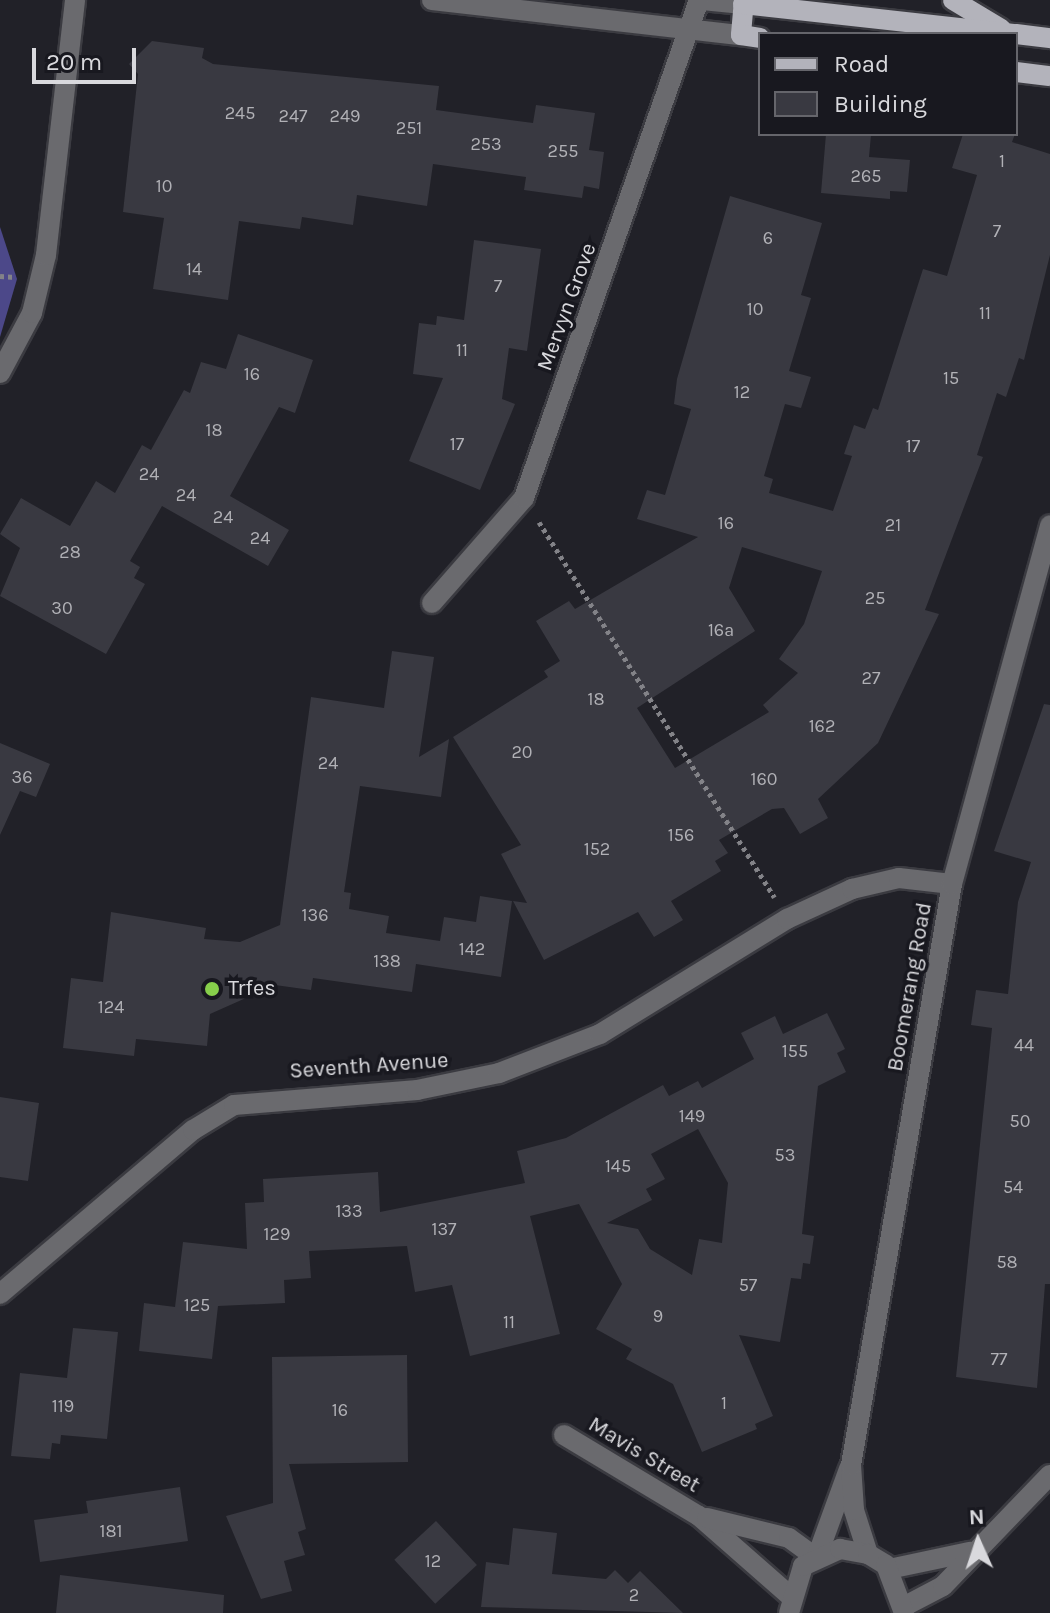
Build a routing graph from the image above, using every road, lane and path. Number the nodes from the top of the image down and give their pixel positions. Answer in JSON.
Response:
{"nodes":[{"id":1,"x":75,"y":0,"type":"edge"},
{"id":2,"x":432,"y":0,"type":"edge"},
{"id":3,"x":701,"y":0,"type":"edge"},
{"id":4,"x":953,"y":0,"type":"edge"},
{"id":5,"x":744,"y":2,"type":"edge"},
{"id":6,"x":690,"y":31,"type":"junction"},
{"id":7,"x":995,"y":32,"type":"edge"},
{"id":8,"x":1009,"y":32,"type":"edge"},
{"id":9,"x":1018,"y":35,"type":"edge"},
{"id":10,"x":750,"y":37,"type":"edge"},
{"id":11,"x":1050,"y":38,"type":"edge"},
{"id":12,"x":1018,"y":72,"type":"edge"},
{"id":13,"x":1050,"y":76,"type":"edge"},
{"id":14,"x":0,"y":373,"type":"edge"},
{"id":15,"x":1050,"y":525,"type":"edge"},
{"id":16,"x":544,"y":530,"type":"dead end"},
{"id":17,"x":432,"y":603,"type":"dead end"},
{"id":18,"x":952,"y":884,"type":"junction"},
{"id":19,"x":781,"y":909,"type":"dead end"},
{"id":20,"x":0,"y":1294,"type":"edge"},
{"id":21,"x":564,"y":1435,"type":"dead end"},
{"id":22,"x":851,"y":1465,"type":"junction"},
{"id":23,"x":1050,"y":1475,"type":"edge"},
{"id":24,"x":699,"y":1516,"type":"junction"},
{"id":25,"x":970,"y":1552,"type":"junction"},
{"id":26,"x":868,"y":1554,"type":"junction"},
{"id":27,"x":816,"y":1555,"type":"junction"},
{"id":28,"x":889,"y":1569,"type":"junction"},
{"id":29,"x":789,"y":1604,"type":"edge"},
{"id":30,"x":903,"y":1610,"type":"edge"}],
"edges":[{"from":1,"to":14,"type":"street"},
{"from":2,"to":6,"type":"street"},
{"from":3,"to":5,"type":"street"},
{"from":3,"to":6,"type":"street","name":"Mervyn Grove"},
{"from":4,"to":8,"type":"main road"},
{"from":5,"to":7,"type":"main road"},
{"from":5,"to":10,"type":"main road"},
{"from":6,"to":10,"type":"street"},
{"from":6,"to":17,"type":"street","name":"Mervyn Grove"},
{"from":9,"to":11,"type":"main road"},
{"from":12,"to":13,"type":"main road"},
{"from":15,"to":18,"type":"street","name":"Boomerang Road"},
{"from":16,"to":19,"type":"path"},
{"from":18,"to":20,"type":"street","name":"Seventh Avenue"},
{"from":18,"to":22,"type":"street","name":"Boomerang Road"},
{"from":21,"to":24,"type":"street","name":"Mavis Street"},
{"from":22,"to":26,"type":"street","name":"Boomerang Road"},
{"from":22,"to":27,"type":"street","name":"Boomerang Road"},
{"from":23,"to":25,"type":"street"},
{"from":24,"to":27,"type":"street","name":"Mavis Street"},
{"from":24,"to":29,"type":"street","name":"Mavis Street"},
{"from":25,"to":28,"type":"street"},
{"from":25,"to":30,"type":"street"},
{"from":26,"to":27,"type":"street"},
{"from":26,"to":28,"type":"street"},
{"from":27,"to":29,"type":"street","name":"Boomerang Road"},
{"from":28,"to":30,"type":"street"}]}
